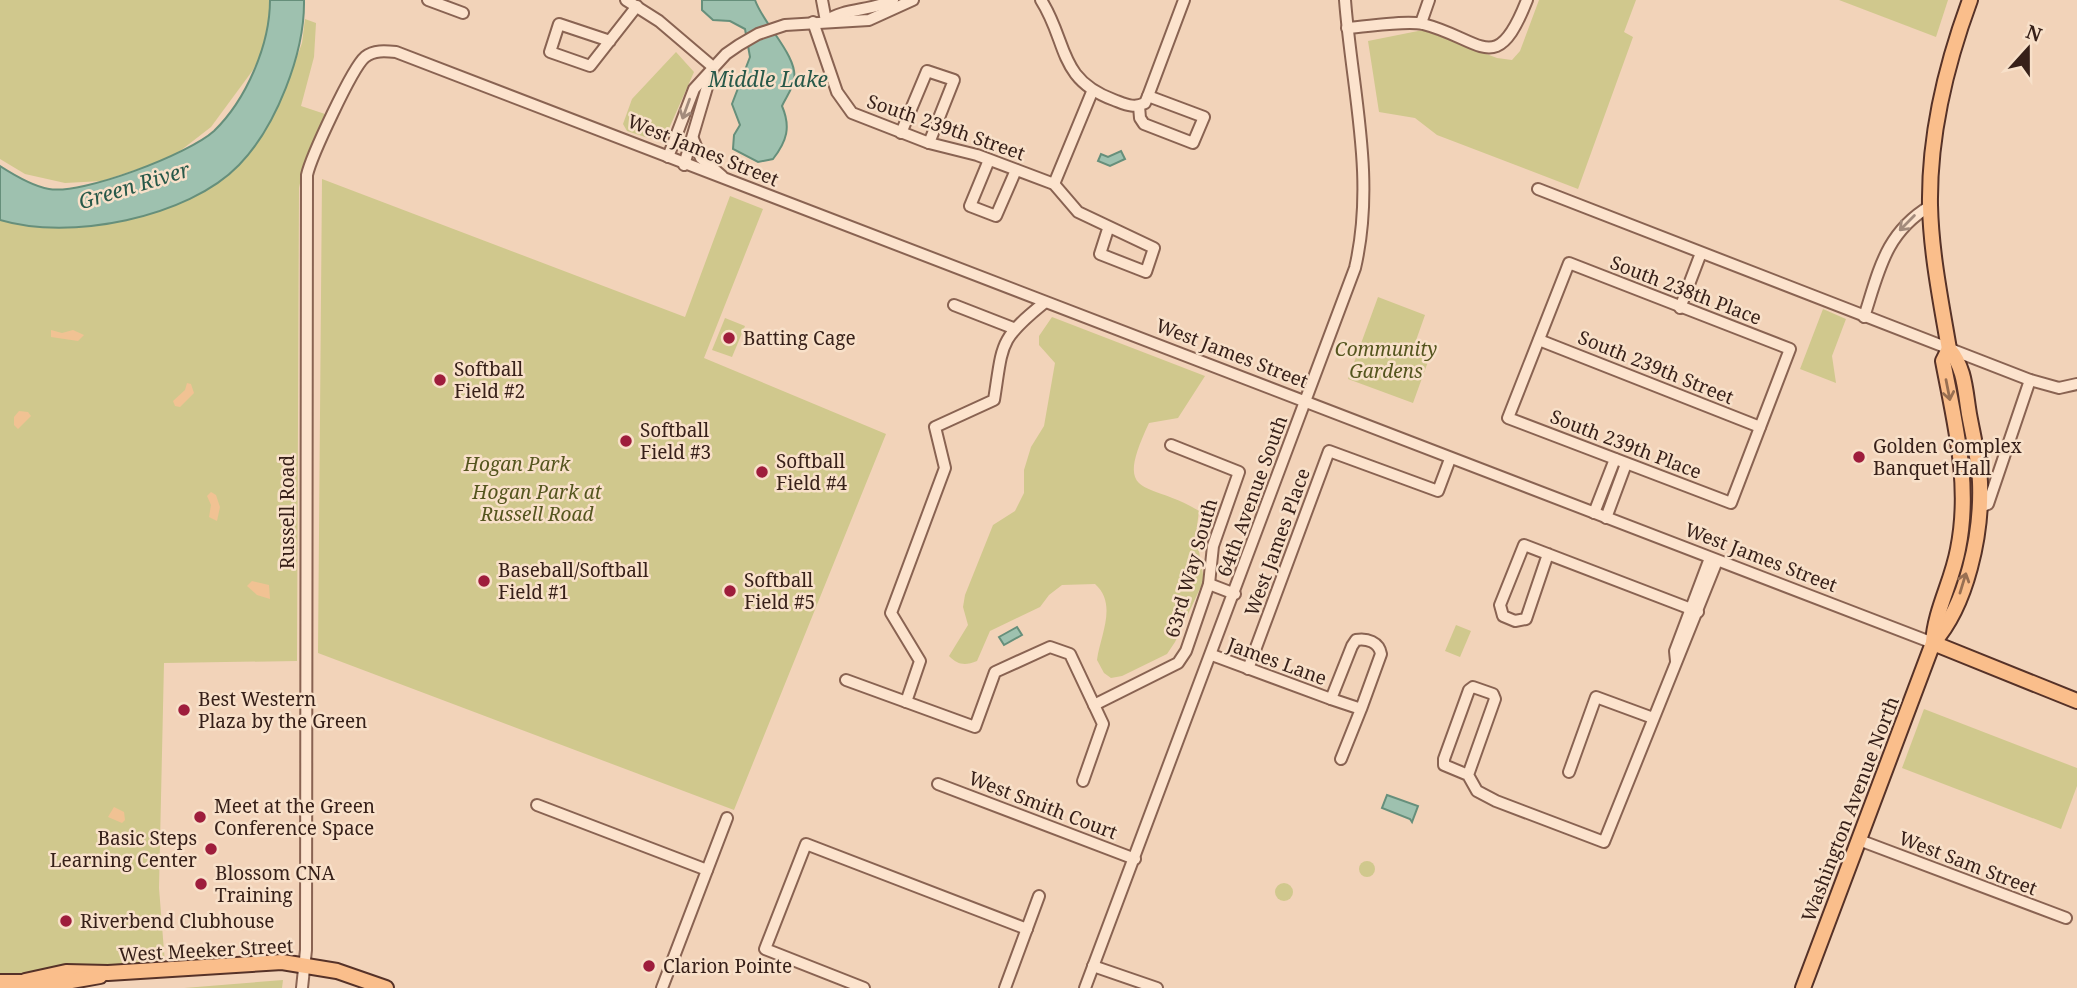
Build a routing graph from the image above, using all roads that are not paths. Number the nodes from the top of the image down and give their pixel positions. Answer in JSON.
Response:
{"nodes":[{"id":1,"x":822,"y":0,"type":"edge"},
{"id":2,"x":893,"y":0,"type":"edge"},
{"id":3,"x":913,"y":0,"type":"edge"},
{"id":4,"x":1041,"y":0,"type":"edge"},
{"id":5,"x":1184,"y":0,"type":"edge"},
{"id":6,"x":1345,"y":0,"type":"edge"},
{"id":7,"x":1429,"y":0,"type":"edge"},
{"id":8,"x":1527,"y":0,"type":"edge"},
{"id":9,"x":1970,"y":0,"type":"edge"},
{"id":10,"x":435,"y":1,"type":"edge"},
{"id":11,"x":631,"y":3,"type":"edge"},
{"id":12,"x":463,"y":13,"type":"dead end"},
{"id":13,"x":826,"y":21,"type":"junction"},
{"id":14,"x":813,"y":22,"type":"junction"},
{"id":15,"x":1420,"y":23,"type":"junction"},
{"id":16,"x":1347,"y":28,"type":"junction"},
{"id":17,"x":610,"y":41,"type":"junction"},
{"id":18,"x":372,"y":53,"type":"joint"},
{"id":19,"x":713,"y":67,"type":"junction"},
{"id":20,"x":1092,"y":92,"type":"junction"},
{"id":21,"x":1148,"y":96,"type":"junction"},
{"id":22,"x":1139,"y":106,"type":"junction"},
{"id":23,"x":901,"y":133,"type":"junction"},
{"id":24,"x":693,"y":139,"type":"junction"},
{"id":25,"x":929,"y":143,"type":"junction"},
{"id":26,"x":668,"y":157,"type":"junction"},
{"id":27,"x":989,"y":160,"type":"junction"},
{"id":28,"x":684,"y":165,"type":"junction"},
{"id":29,"x":1016,"y":170,"type":"junction"},
{"id":30,"x":730,"y":182,"type":"junction"},
{"id":31,"x":1054,"y":184,"type":"junction"},
{"id":32,"x":1538,"y":189,"type":"dead end"},
{"id":33,"x":1930,"y":206,"type":"junction"},
{"id":34,"x":1108,"y":229,"type":"junction"},
{"id":35,"x":1701,"y":253,"type":"junction"},
{"id":36,"x":1044,"y":303,"type":"junction"},
{"id":37,"x":954,"y":305,"type":"dead end"},
{"id":38,"x":1680,"y":308,"type":"junction"},
{"id":39,"x":1864,"y":317,"type":"junction"},
{"id":40,"x":1013,"y":328,"type":"junction"},
{"id":41,"x":1539,"y":340,"type":"junction"},
{"id":42,"x":1949,"y":349,"type":"junction"},
{"id":43,"x":2030,"y":380,"type":"junction"},
{"id":44,"x":2077,"y":384,"type":"edge"},
{"id":45,"x":1305,"y":402,"type":"junction"},
{"id":46,"x":1760,"y":427,"type":"junction"},
{"id":47,"x":1171,"y":445,"type":"dead end"},
{"id":48,"x":1450,"y":459,"type":"junction"},
{"id":49,"x":1615,"y":459,"type":"junction"},
{"id":50,"x":1626,"y":464,"type":"junction"},
{"id":51,"x":1979,"y":507,"type":"junction"},
{"id":52,"x":1594,"y":513,"type":"junction"},
{"id":53,"x":1606,"y":518,"type":"junction"},
{"id":54,"x":1548,"y":554,"type":"junction"},
{"id":55,"x":1714,"y":560,"type":"junction"},
{"id":56,"x":1209,"y":584,"type":"junction"},
{"id":57,"x":1235,"y":594,"type":"junction"},
{"id":58,"x":1694,"y":610,"type":"junction"},
{"id":59,"x":1933,"y":643,"type":"junction"},
{"id":60,"x":1212,"y":655,"type":"junction"},
{"id":61,"x":1248,"y":669,"type":"junction"},
{"id":62,"x":846,"y":680,"type":"dead end"},
{"id":63,"x":1331,"y":699,"type":"junction"},
{"id":64,"x":2077,"y":701,"type":"edge"},
{"id":65,"x":906,"y":702,"type":"junction"},
{"id":66,"x":1094,"y":705,"type":"junction"},
{"id":67,"x":1361,"y":709,"type":"junction"},
{"id":68,"x":1653,"y":718,"type":"junction"},
{"id":69,"x":1341,"y":759,"type":"dead end"},
{"id":70,"x":1569,"y":772,"type":"dead end"},
{"id":71,"x":1468,"y":775,"type":"junction"},
{"id":72,"x":1083,"y":781,"type":"dead end"},
{"id":73,"x":938,"y":784,"type":"dead end"},
{"id":74,"x":537,"y":805,"type":"dead end"},
{"id":75,"x":727,"y":818,"type":"dead end"},
{"id":76,"x":1859,"y":840,"type":"junction"},
{"id":77,"x":1135,"y":859,"type":"junction"},
{"id":78,"x":708,"y":870,"type":"junction"},
{"id":79,"x":1039,"y":896,"type":"dead end"},
{"id":80,"x":2066,"y":918,"type":"dead end"},
{"id":81,"x":1027,"y":929,"type":"junction"},
{"id":82,"x":305,"y":965,"type":"junction"},
{"id":83,"x":1093,"y":966,"type":"junction"},
{"id":84,"x":0,"y":982,"type":"edge"},
{"id":85,"x":302,"y":988,"type":"edge"},
{"id":86,"x":386,"y":988,"type":"edge"},
{"id":87,"x":662,"y":988,"type":"edge"},
{"id":88,"x":864,"y":988,"type":"edge"},
{"id":89,"x":1005,"y":988,"type":"edge"},
{"id":90,"x":1085,"y":988,"type":"edge"},
{"id":91,"x":1157,"y":988,"type":"edge"},
{"id":92,"x":1803,"y":988,"type":"edge"}],
"edges":[{"from":1,"to":13,"type":"street"},
{"from":2,"to":13,"type":"street"},
{"from":3,"to":13,"type":"street"},
{"from":4,"to":20,"type":"street"},
{"from":5,"to":21,"type":"street"},
{"from":6,"to":16,"type":"street","name":"64th Avenue South"},
{"from":7,"to":15,"type":"street"},
{"from":8,"to":15,"type":"street"},
{"from":9,"to":33,"type":"main road"},
{"from":10,"to":12,"type":"street"},
{"from":11,"to":17,"type":"street"},
{"from":11,"to":19,"type":"street"},
{"from":13,"to":14,"type":"street"},
{"from":14,"to":19,"type":"street"},
{"from":14,"to":23,"type":"street","name":"South 239th Street"},
{"from":15,"to":16,"type":"street"},
{"from":16,"to":45,"type":"street","name":"64th Avenue South"},
{"from":17,"to":17,"type":"street"},
{"from":18,"to":26,"type":"street","name":"West James Street"},
{"from":18,"to":82,"type":"street","name":"Russell Road"},
{"from":19,"to":24,"type":"street"},
{"from":19,"to":26,"type":"street","one_way":true},
{"from":20,"to":22,"type":"street"},
{"from":20,"to":31,"type":"street"},
{"from":21,"to":22,"type":"street"},
{"from":21,"to":22,"type":"street"},
{"from":23,"to":25,"type":"street","name":"South 239th Street"},
{"from":23,"to":25,"type":"street"},
{"from":24,"to":28,"type":"street"},
{"from":24,"to":30,"type":"street"},
{"from":25,"to":27,"type":"street","name":"South 239th Street"},
{"from":26,"to":28,"type":"street","name":"West James Street"},
{"from":27,"to":29,"type":"street","name":"South 239th Street"},
{"from":27,"to":29,"type":"street"},
{"from":28,"to":30,"type":"street","name":"West James Street"},
{"from":29,"to":31,"type":"street","name":"South 239th Street"},
{"from":30,"to":36,"type":"street","name":"West James Street"},
{"from":31,"to":34,"type":"street","name":"South 239th Street"},
{"from":32,"to":35,"type":"street"},
{"from":33,"to":39,"type":"street","one_way":true},
{"from":33,"to":42,"type":"main road"},
{"from":34,"to":34,"type":"street","name":"South 239th Street"},
{"from":35,"to":38,"type":"street"},
{"from":35,"to":39,"type":"street"},
{"from":36,"to":40,"type":"street"},
{"from":36,"to":45,"type":"street","name":"West James Street"},
{"from":37,"to":40,"type":"street"},
{"from":38,"to":41,"type":"street","name":"South 238th Place"},
{"from":38,"to":46,"type":"street","name":"South 238th Place"},
{"from":39,"to":42,"type":"street"},
{"from":40,"to":65,"type":"street"},
{"from":41,"to":46,"type":"street","name":"South 239th Street"},
{"from":41,"to":49,"type":"street","name":"South 239th Place"},
{"from":42,"to":43,"type":"street"},
{"from":42,"to":51,"type":"main road"},
{"from":42,"to":59,"type":"main road","name":"Washington Avenue North","one_way":true},
{"from":43,"to":44,"type":"street"},
{"from":43,"to":51,"type":"street","name":"Washington Avenue North"},
{"from":45,"to":48,"type":"street","name":"West James Street"},
{"from":45,"to":57,"type":"street","name":"64th Avenue South"},
{"from":46,"to":50,"type":"street","name":"South 239th Place"},
{"from":47,"to":56,"type":"street","name":"63rd Way South"},
{"from":48,"to":52,"type":"street","name":"West James Street"},
{"from":48,"to":61,"type":"street","name":"West James Place"},
{"from":49,"to":50,"type":"street","name":"South 239th Place"},
{"from":49,"to":52,"type":"street"},
{"from":50,"to":53,"type":"street"},
{"from":59,"to":51,"type":"main road","name":"Washington Avenue North","one_way":true},
{"from":52,"to":53,"type":"street","name":"West James Street"},
{"from":53,"to":55,"type":"street","name":"West James Street"},
{"from":54,"to":54,"type":"street"},
{"from":54,"to":58,"type":"street"},
{"from":55,"to":58,"type":"street"},
{"from":55,"to":59,"type":"street","name":"West James Street"},
{"from":56,"to":57,"type":"street"},
{"from":56,"to":66,"type":"street","name":"63rd Way South"},
{"from":57,"to":60,"type":"street","name":"64th Avenue South"},
{"from":58,"to":68,"type":"street"},
{"from":59,"to":64,"type":"main road","name":"West James Street"},
{"from":59,"to":76,"type":"main road","name":"Washington Avenue North"},
{"from":60,"to":61,"type":"street","name":"James Lane"},
{"from":60,"to":77,"type":"street","name":"64th Avenue South"},
{"from":61,"to":63,"type":"street","name":"James Lane"},
{"from":62,"to":65,"type":"street"},
{"from":63,"to":67,"type":"street","name":"James Lane"},
{"from":63,"to":67,"type":"street"},
{"from":65,"to":66,"type":"street"},
{"from":66,"to":72,"type":"street"},
{"from":67,"to":69,"type":"street"},
{"from":68,"to":70,"type":"street"},
{"from":68,"to":71,"type":"street"},
{"from":71,"to":71,"type":"street"},
{"from":73,"to":77,"type":"street","name":"West Smith Court"},
{"from":74,"to":78,"type":"street"},
{"from":75,"to":78,"type":"street"},
{"from":76,"to":80,"type":"street","name":"West Sam Street"},
{"from":76,"to":92,"type":"main road","name":"Washington Avenue North"},
{"from":77,"to":83,"type":"street","name":"64th Avenue South"},
{"from":78,"to":87,"type":"street"},
{"from":79,"to":81,"type":"street"},
{"from":81,"to":88,"type":"street"},
{"from":81,"to":89,"type":"street"},
{"from":82,"to":84,"type":"main road","name":"West Meeker Street"},
{"from":82,"to":85,"type":"street","name":"Russell Road"},
{"from":82,"to":86,"type":"main road","name":"West Meeker Street"},
{"from":83,"to":90,"type":"street","name":"64th Avenue South"},
{"from":83,"to":91,"type":"street"}]}
